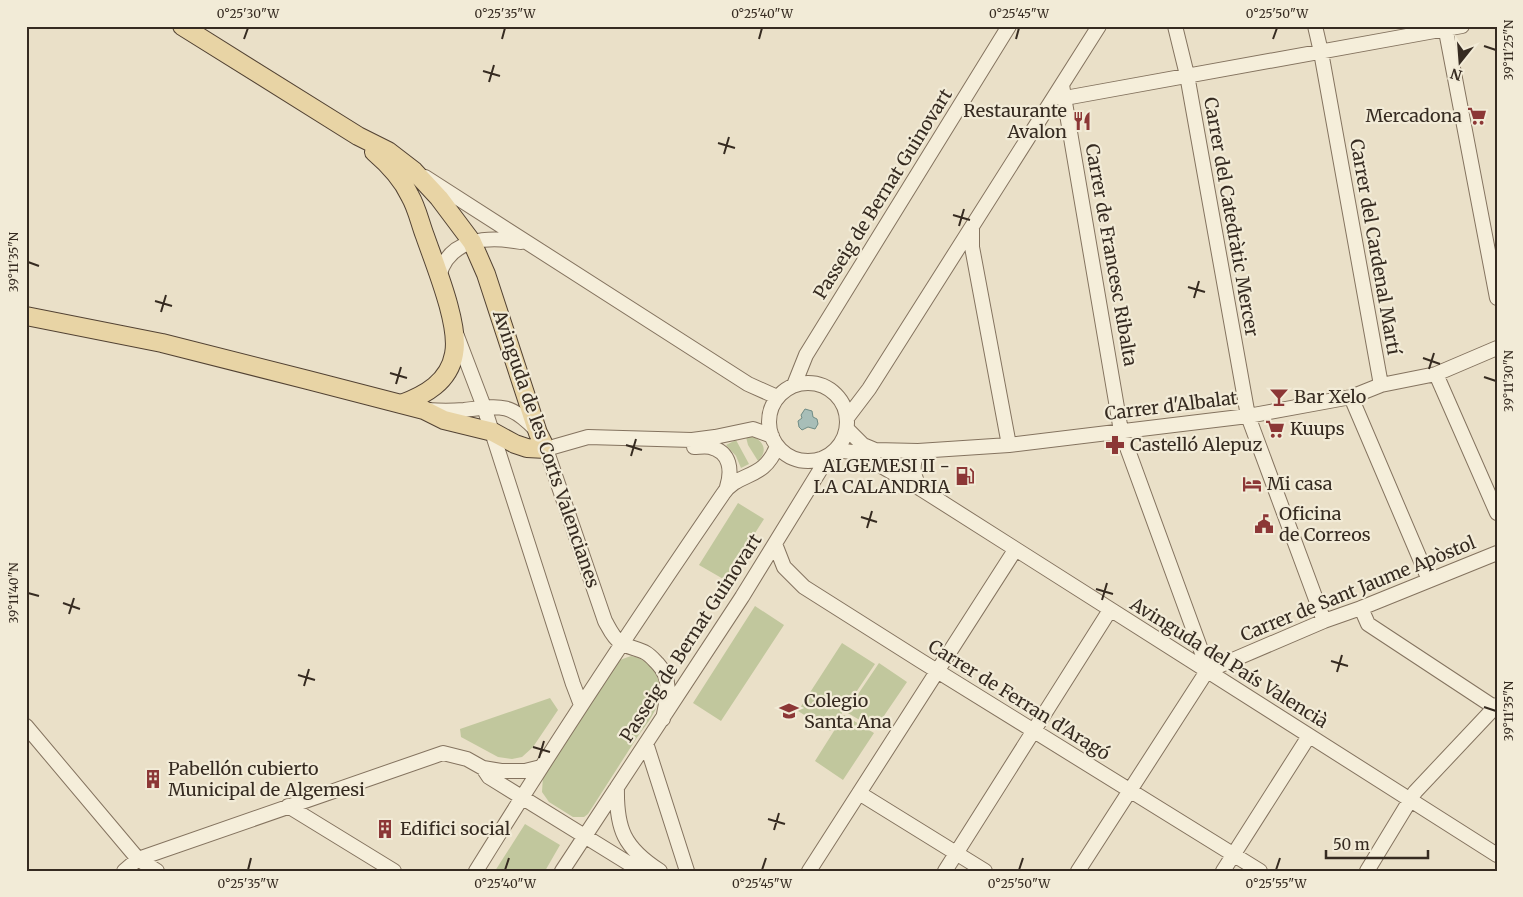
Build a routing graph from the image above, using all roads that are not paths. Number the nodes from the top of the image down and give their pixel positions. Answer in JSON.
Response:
{"nodes":[{"id":1,"x":182,"y":26,"type":"edge"},
{"id":2,"x":1009,"y":26,"type":"edge"},
{"id":3,"x":1099,"y":26,"type":"edge"},
{"id":4,"x":1175,"y":26,"type":"edge"},
{"id":5,"x":1315,"y":26,"type":"edge"},
{"id":6,"x":1462,"y":26,"type":"edge"},
{"id":7,"x":1445,"y":28,"type":"edge"},
{"id":8,"x":1321,"y":52,"type":"junction"},
{"id":9,"x":1187,"y":75,"type":"junction"},
{"id":10,"x":1064,"y":91,"type":"junction"},
{"id":11,"x":358,"y":136,"type":"junction"},
{"id":12,"x":414,"y":171,"type":"junction"},
{"id":13,"x":972,"y":227,"type":"junction"},
{"id":14,"x":472,"y":242,"type":"junction"},
{"id":15,"x":529,"y":244,"type":"junction"},
{"id":16,"x":439,"y":276,"type":"junction"},
{"id":17,"x":1497,"y":298,"type":"edge"},
{"id":18,"x":26,"y":316,"type":"edge"},
{"id":19,"x":455,"y":332,"type":"junction"},
{"id":20,"x":1497,"y":348,"type":"edge"},
{"id":21,"x":1436,"y":374,"type":"junction"},
{"id":22,"x":794,"y":385,"type":"junction"},
{"id":23,"x":1382,"y":386,"type":"junction"},
{"id":24,"x":1352,"y":397,"type":"junction"},
{"id":25,"x":777,"y":398,"type":"junction"},
{"id":26,"x":401,"y":404,"type":"junction"},
{"id":27,"x":484,"y":407,"type":"junction"},
{"id":28,"x":424,"y":410,"type":"junction"},
{"id":29,"x":1248,"y":416,"type":"junction"},
{"id":30,"x":847,"y":423,"type":"junction"},
{"id":31,"x":1121,"y":431,"type":"junction"},
{"id":32,"x":493,"y":432,"type":"junction"},
{"id":33,"x":538,"y":433,"type":"junction"},
{"id":34,"x":620,"y":438,"type":"junction"},
{"id":35,"x":774,"y":441,"type":"junction"},
{"id":36,"x":1009,"y":445,"type":"junction"},
{"id":37,"x":546,"y":449,"type":"junction"},
{"id":38,"x":835,"y":450,"type":"junction"},
{"id":39,"x":918,"y":451,"type":"junction"},
{"id":40,"x":823,"y":458,"type":"junction"},
{"id":41,"x":727,"y":487,"type":"junction"},
{"id":42,"x":921,"y":489,"type":"junction"},
{"id":43,"x":1497,"y":513,"type":"edge"},
{"id":44,"x":775,"y":544,"type":"junction"},
{"id":45,"x":1015,"y":550,"type":"junction"},
{"id":46,"x":1497,"y":553,"type":"edge"},
{"id":47,"x":1429,"y":580,"type":"junction"},
{"id":48,"x":1361,"y":608,"type":"junction"},
{"id":49,"x":1110,"y":610,"type":"junction"},
{"id":50,"x":1324,"y":621,"type":"junction"},
{"id":51,"x":621,"y":643,"type":"junction"},
{"id":52,"x":937,"y":671,"type":"junction"},
{"id":53,"x":1207,"y":671,"type":"junction"},
{"id":54,"x":581,"y":705,"type":"junction"},
{"id":55,"x":1496,"y":707,"type":"edge"},
{"id":56,"x":663,"y":719,"type":"junction"},
{"id":57,"x":26,"y":726,"type":"edge"},
{"id":58,"x":1034,"y":731,"type":"junction"},
{"id":59,"x":1309,"y":736,"type":"junction"},
{"id":60,"x":646,"y":744,"type":"junction"},
{"id":61,"x":541,"y":767,"type":"junction"},
{"id":62,"x":483,"y":768,"type":"junction"},
{"id":63,"x":617,"y":786,"type":"junction"},
{"id":64,"x":1130,"y":790,"type":"junction"},
{"id":65,"x":858,"y":793,"type":"junction"},
{"id":66,"x":522,"y":797,"type":"junction"},
{"id":67,"x":1410,"y":800,"type":"junction"},
{"id":68,"x":288,"y":806,"type":"junction"},
{"id":69,"x":584,"y":836,"type":"junction"},
{"id":70,"x":956,"y":853,"type":"junction"},
{"id":71,"x":1234,"y":854,"type":"junction"},
{"id":72,"x":1497,"y":855,"type":"edge"},
{"id":73,"x":138,"y":859,"type":"junction"},
{"id":74,"x":124,"y":871,"type":"edge"},
{"id":75,"x":158,"y":871,"type":"edge"},
{"id":76,"x":394,"y":871,"type":"edge"},
{"id":77,"x":476,"y":871,"type":"edge"},
{"id":78,"x":562,"y":871,"type":"edge"},
{"id":79,"x":641,"y":871,"type":"edge"},
{"id":80,"x":660,"y":871,"type":"edge"},
{"id":81,"x":687,"y":871,"type":"edge"},
{"id":82,"x":809,"y":871,"type":"edge"},
{"id":83,"x":945,"y":871,"type":"edge"},
{"id":84,"x":985,"y":871,"type":"edge"},
{"id":85,"x":1078,"y":871,"type":"edge"},
{"id":86,"x":1223,"y":871,"type":"edge"},
{"id":87,"x":1260,"y":871,"type":"edge"},
{"id":88,"x":1367,"y":871,"type":"edge"}],
"edges":[{"from":1,"to":11,"type":"main road"},
{"from":2,"to":22,"type":"street","name":"Passeig de Bernat Guinovart"},
{"from":3,"to":10,"type":"street"},
{"from":4,"to":9,"type":"street","name":"Carrer del Catedràtic Mercer"},
{"from":5,"to":8,"type":"street","name":"Carrer del Cardenal Martí"},
{"from":6,"to":7,"type":"street"},
{"from":7,"to":8,"type":"street"},
{"from":7,"to":17,"type":"street"},
{"from":8,"to":9,"type":"street"},
{"from":8,"to":23,"type":"street","name":"Carrer del Cardenal Martí"},
{"from":9,"to":10,"type":"street"},
{"from":9,"to":29,"type":"street","name":"Carrer del Catedràtic Mercer"},
{"from":10,"to":13,"type":"street"},
{"from":10,"to":31,"type":"street","name":"Carrer de Francesc Ribalta"},
{"from":11,"to":12,"type":"main road","name":"Avinguda de les Corts Valencianes"},
{"from":11,"to":16,"type":"main road"},
{"from":12,"to":14,"type":"main road","name":"Avinguda de les Corts Valencianes"},
{"from":12,"to":15,"type":"street"},
{"from":13,"to":30,"type":"street"},
{"from":13,"to":36,"type":"street"},
{"from":14,"to":15,"type":"street"},
{"from":14,"to":16,"type":"street"},
{"from":14,"to":33,"type":"main road","name":"Avinguda de les Corts Valencianes"},
{"from":15,"to":25,"type":"street"},
{"from":16,"to":19,"type":"main road"},
{"from":18,"to":26,"type":"main road"},
{"from":19,"to":26,"type":"main road"},
{"from":19,"to":27,"type":"street"},
{"from":20,"to":21,"type":"street","name":"Carrer d'Albalat"},
{"from":21,"to":23,"type":"street","name":"Carrer d'Albalat"},
{"from":21,"to":43,"type":"street"},
{"from":22,"to":25,"type":"street"},
{"from":22,"to":30,"type":"street"},
{"from":23,"to":24,"type":"street","name":"Carrer d'Albalat"},
{"from":24,"to":29,"type":"street","name":"Carrer d'Albalat"},
{"from":24,"to":47,"type":"street"},
{"from":25,"to":35,"type":"street"},
{"from":26,"to":28,"type":"main road"},
{"from":27,"to":28,"type":"street"},
{"from":27,"to":32,"type":"street"},
{"from":27,"to":33,"type":"street"},
{"from":28,"to":32,"type":"main road"},
{"from":29,"to":31,"type":"street","name":"Carrer d'Albalat"},
{"from":29,"to":50,"type":"street","name":"Carrer del Catedràtic Mercer"},
{"from":30,"to":38,"type":"street"},
{"from":30,"to":39,"type":"street","name":"Carrer d'Albalat"},
{"from":31,"to":36,"type":"street","name":"Carrer d'Albalat"},
{"from":31,"to":53,"type":"street","name":"Carrer de Francesc Ribalta"},
{"from":32,"to":37,"type":"main road"},
{"from":32,"to":54,"type":"street"},
{"from":33,"to":37,"type":"main road","name":"Avinguda de les Corts Valencianes"},
{"from":34,"to":35,"type":"street"},
{"from":34,"to":37,"type":"street"},
{"from":34,"to":41,"type":"street"},
{"from":35,"to":40,"type":"street"},
{"from":35,"to":41,"type":"street"},
{"from":36,"to":39,"type":"street","name":"Carrer d'Albalat"},
{"from":37,"to":51,"type":"street","name":"Avinguda de les Corts Valencianes"},
{"from":38,"to":40,"type":"street"},
{"from":38,"to":42,"type":"street","name":"Avinguda del País Valencià"},
{"from":39,"to":42,"type":"street"},
{"from":40,"to":44,"type":"street","name":"Passeig de Bernat Guinovart"},
{"from":41,"to":51,"type":"street"},
{"from":42,"to":45,"type":"street","name":"Avinguda del País Valencià"},
{"from":44,"to":52,"type":"street","name":"Carrer de Ferran d'Aragó"},
{"from":44,"to":56,"type":"street","name":"Passeig de Bernat Guinovart"},
{"from":45,"to":49,"type":"street","name":"Avinguda del País Valencià"},
{"from":45,"to":52,"type":"street"},
{"from":46,"to":47,"type":"street","name":"Carrer de Sant Jaume Apòstol"},
{"from":47,"to":48,"type":"street","name":"Carrer de Sant Jaume Apòstol"},
{"from":48,"to":50,"type":"street","name":"Carrer de Sant Jaume Apòstol"},
{"from":48,"to":55,"type":"street"},
{"from":49,"to":53,"type":"street","name":"Avinguda del País Valencià"},
{"from":49,"to":58,"type":"street"},
{"from":50,"to":53,"type":"street","name":"Carrer de Sant Jaume Apòstol"},
{"from":51,"to":54,"type":"street"},
{"from":51,"to":56,"type":"street"},
{"from":52,"to":58,"type":"street","name":"Carrer de Ferran d'Aragó"},
{"from":52,"to":65,"type":"street"},
{"from":53,"to":59,"type":"street","name":"Avinguda del País Valencià"},
{"from":53,"to":64,"type":"street"},
{"from":54,"to":61,"type":"street"},
{"from":55,"to":67,"type":"street"},
{"from":56,"to":60,"type":"street","name":"Passeig de Bernat Guinovart"},
{"from":57,"to":73,"type":"street"},
{"from":58,"to":64,"type":"street","name":"Carrer de Ferran d'Aragó"},
{"from":58,"to":70,"type":"street"},
{"from":59,"to":67,"type":"street","name":"Avinguda del País Valencià"},
{"from":59,"to":71,"type":"street"},
{"from":60,"to":63,"type":"street","name":"Passeig de Bernat Guinovart"},
{"from":60,"to":81,"type":"street"},
{"from":61,"to":62,"type":"street"},
{"from":61,"to":66,"type":"street"},
{"from":62,"to":66,"type":"street"},
{"from":62,"to":68,"type":"street"},
{"from":63,"to":69,"type":"street","name":"Passeig de Bernat Guinovart"},
{"from":63,"to":80,"type":"street"},
{"from":64,"to":71,"type":"street","name":"Carrer de Ferran d'Aragó"},
{"from":64,"to":85,"type":"street"},
{"from":65,"to":70,"type":"street"},
{"from":65,"to":82,"type":"street"},
{"from":66,"to":69,"type":"street"},
{"from":66,"to":77,"type":"street"},
{"from":67,"to":72,"type":"street","name":"Avinguda del País Valencià"},
{"from":67,"to":88,"type":"street"},
{"from":68,"to":73,"type":"street"},
{"from":68,"to":76,"type":"street"},
{"from":69,"to":78,"type":"street","name":"Passeig de Bernat Guinovart"},
{"from":69,"to":79,"type":"street"},
{"from":70,"to":83,"type":"street"},
{"from":70,"to":84,"type":"street"},
{"from":71,"to":86,"type":"street"},
{"from":71,"to":87,"type":"street","name":"Carrer de Ferran d'Aragó"},
{"from":73,"to":74,"type":"street"},
{"from":73,"to":75,"type":"street"}]}
